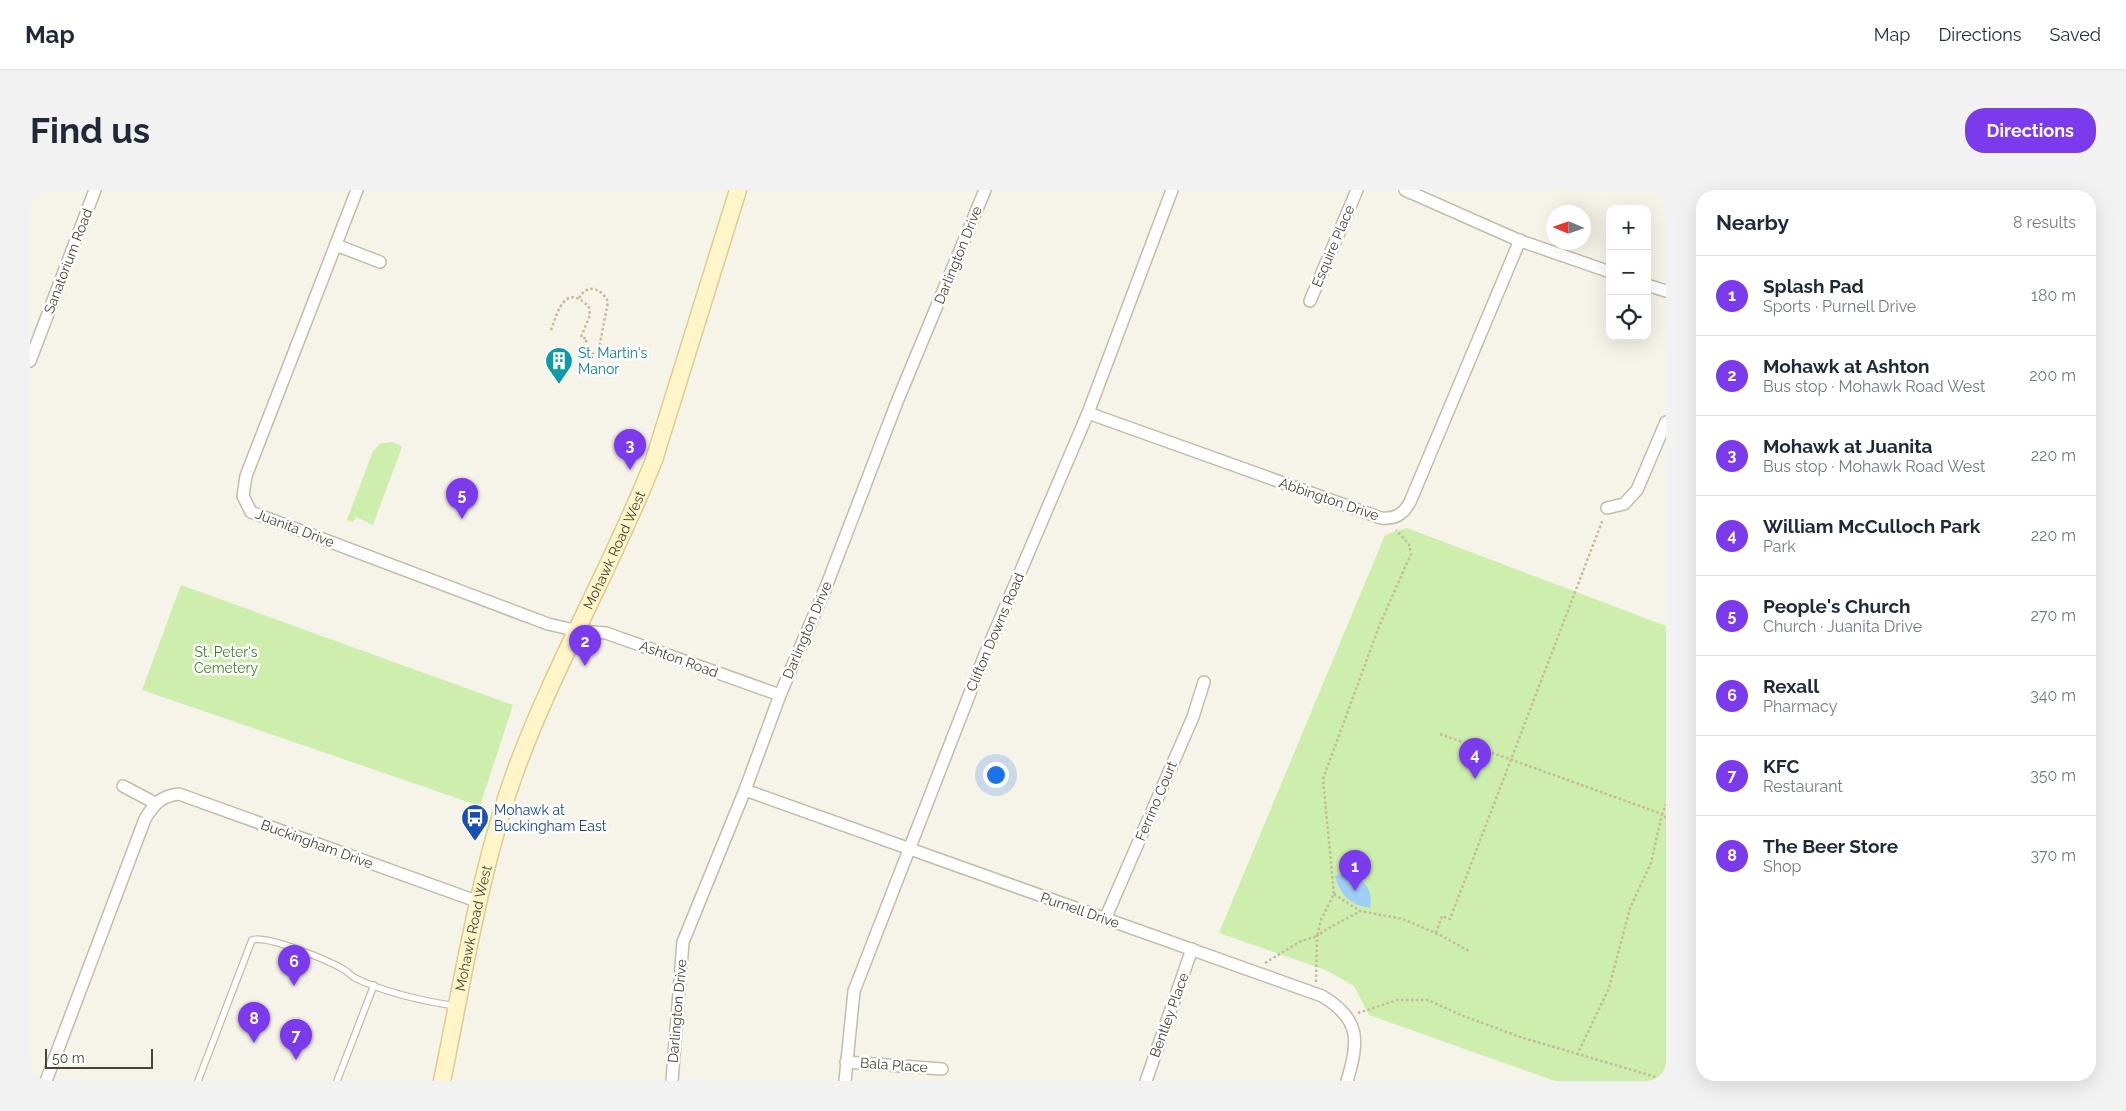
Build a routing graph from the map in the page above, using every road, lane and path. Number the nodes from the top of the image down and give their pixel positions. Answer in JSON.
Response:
{"nodes":[{"id":1,"x":95,"y":190,"type":"edge"},
{"id":2,"x":357,"y":190,"type":"edge"},
{"id":3,"x":738,"y":190,"type":"edge"},
{"id":4,"x":984,"y":190,"type":"edge"},
{"id":5,"x":1172,"y":190,"type":"edge"},
{"id":6,"x":1357,"y":190,"type":"edge"},
{"id":7,"x":1405,"y":190,"type":"edge"},
{"id":8,"x":1520,"y":240,"type":"junction"},
{"id":9,"x":336,"y":245,"type":"junction"},
{"id":10,"x":380,"y":262,"type":"dead end"},
{"id":11,"x":1606,"y":271,"type":"edge"},
{"id":12,"x":1651,"y":286,"type":"edge"},
{"id":13,"x":1666,"y":292,"type":"edge"},
{"id":14,"x":579,"y":298,"type":"junction"},
{"id":15,"x":1310,"y":301,"type":"dead end"},
{"id":16,"x":551,"y":330,"type":"dead end"},
{"id":17,"x":32,"y":348,"type":"edge"},
{"id":18,"x":599,"y":356,"type":"junction"},
{"id":19,"x":601,"y":360,"type":"dead end"},
{"id":20,"x":30,"y":361,"type":"edge"},
{"id":21,"x":1088,"y":414,"type":"junction"},
{"id":22,"x":1666,"y":422,"type":"edge"},
{"id":23,"x":1607,"y":508,"type":"joint"},
{"id":24,"x":1392,"y":519,"type":"junction"},
{"id":25,"x":578,"y":632,"type":"junction"},
{"id":26,"x":1204,"y":682,"type":"dead end"},
{"id":27,"x":780,"y":695,"type":"junction"},
{"id":28,"x":1440,"y":734,"type":"dead end"},
{"id":29,"x":1511,"y":760,"type":"junction"},
{"id":30,"x":123,"y":786,"type":"dead end"},
{"id":31,"x":745,"y":790,"type":"junction"},
{"id":32,"x":155,"y":803,"type":"junction"},
{"id":33,"x":1666,"y":804,"type":"edge"},
{"id":34,"x":1662,"y":814,"type":"junction"},
{"id":35,"x":1666,"y":818,"type":"edge"},
{"id":36,"x":908,"y":849,"type":"junction"},
{"id":37,"x":1334,"y":894,"type":"junction"},
{"id":38,"x":479,"y":902,"type":"junction"},
{"id":39,"x":1360,"y":911,"type":"junction"},
{"id":40,"x":1105,"y":919,"type":"junction"},
{"id":41,"x":1436,"y":933,"type":"junction"},
{"id":42,"x":1317,"y":936,"type":"junction"},
{"id":43,"x":1192,"y":949,"type":"junction"},
{"id":44,"x":1469,"y":951,"type":"dead end"},
{"id":45,"x":1256,"y":973,"type":"junction"},
{"id":46,"x":374,"y":984,"type":"junction"},
{"id":47,"x":1314,"y":994,"type":"junction"},
{"id":48,"x":457,"y":1006,"type":"junction"},
{"id":49,"x":1349,"y":1019,"type":"junction"},
{"id":50,"x":1577,"y":1055,"type":"junction"},
{"id":51,"x":846,"y":1062,"type":"junction"},
{"id":52,"x":942,"y":1069,"type":"dead end"},
{"id":53,"x":1666,"y":1080,"type":"edge"},
{"id":54,"x":46,"y":1081,"type":"edge"},
{"id":55,"x":198,"y":1081,"type":"edge"},
{"id":56,"x":337,"y":1081,"type":"edge"},
{"id":57,"x":442,"y":1081,"type":"edge"},
{"id":58,"x":672,"y":1081,"type":"edge"},
{"id":59,"x":845,"y":1081,"type":"edge"},
{"id":60,"x":1146,"y":1081,"type":"edge"},
{"id":61,"x":1346,"y":1081,"type":"edge"}],
"edges":[{"from":1,"to":17,"type":"street","name":"Sanatorium Road"},
{"from":2,"to":9,"type":"street","name":"Juanita Drive"},
{"from":3,"to":25,"type":"main road","name":"Mohawk Road West"},
{"from":4,"to":27,"type":"street","name":"Darlington Drive"},
{"from":5,"to":21,"type":"street","name":"Clifton Downs Road"},
{"from":6,"to":15,"type":"street","name":"Esquire Place"},
{"from":7,"to":8,"type":"street"},
{"from":8,"to":11,"type":"street"},
{"from":8,"to":24,"type":"street","name":"Abbington Drive"},
{"from":9,"to":10,"type":"street"},
{"from":9,"to":25,"type":"street","name":"Juanita Drive"},
{"from":12,"to":13,"type":"street"},
{"from":14,"to":16,"type":"path"},
{"from":14,"to":18,"type":"path"},
{"from":14,"to":18,"type":"path"},
{"from":17,"to":20,"type":"street","name":"Sanatorium Road"},
{"from":18,"to":19,"type":"path"},
{"from":21,"to":24,"type":"street","name":"Abbington Drive"},
{"from":21,"to":36,"type":"street","name":"Clifton Downs Road"},
{"from":22,"to":23,"type":"street"},
{"from":23,"to":29,"type":"path"},
{"from":24,"to":37,"type":"path"},
{"from":25,"to":27,"type":"street","name":"Ashton Road"},
{"from":25,"to":38,"type":"main road","name":"Mohawk Road West"},
{"from":26,"to":40,"type":"street","name":"Ferrino Court"},
{"from":27,"to":31,"type":"street","name":"Darlington Drive"},
{"from":28,"to":29,"type":"path"},
{"from":29,"to":34,"type":"path"},
{"from":29,"to":41,"type":"path"},
{"from":30,"to":32,"type":"street"},
{"from":31,"to":36,"type":"street","name":"Purnell Drive"},
{"from":31,"to":58,"type":"street","name":"Darlington Drive"},
{"from":32,"to":38,"type":"street","name":"Buckingham Drive"},
{"from":32,"to":54,"type":"street"},
{"from":33,"to":34,"type":"path"},
{"from":34,"to":35,"type":"path"},
{"from":34,"to":50,"type":"path"},
{"from":36,"to":40,"type":"street","name":"Purnell Drive"},
{"from":36,"to":51,"type":"street","name":"Clifton Downs Road"},
{"from":37,"to":39,"type":"path"},
{"from":37,"to":42,"type":"path"},
{"from":38,"to":48,"type":"main road","name":"Mohawk Road West"},
{"from":39,"to":41,"type":"path"},
{"from":39,"to":42,"type":"path"},
{"from":40,"to":43,"type":"street","name":"Purnell Drive"},
{"from":41,"to":44,"type":"path"},
{"from":42,"to":45,"type":"path"},
{"from":42,"to":47,"type":"path"},
{"from":43,"to":45,"type":"street","name":"Purnell Drive"},
{"from":43,"to":60,"type":"street","name":"Bentley Place"},
{"from":45,"to":47,"type":"street","name":"Purnell Drive"},
{"from":46,"to":48,"type":"lane"},
{"from":46,"to":55,"type":"lane"},
{"from":46,"to":56,"type":"lane"},
{"from":47,"to":49,"type":"street","name":"Purnell Drive"},
{"from":48,"to":57,"type":"main road","name":"Mohawk Road West"},
{"from":49,"to":50,"type":"path"},
{"from":49,"to":61,"type":"street"},
{"from":50,"to":53,"type":"path"},
{"from":51,"to":52,"type":"street","name":"Bala Place"},
{"from":51,"to":59,"type":"street","name":"Clifton Downs Road"}]}
